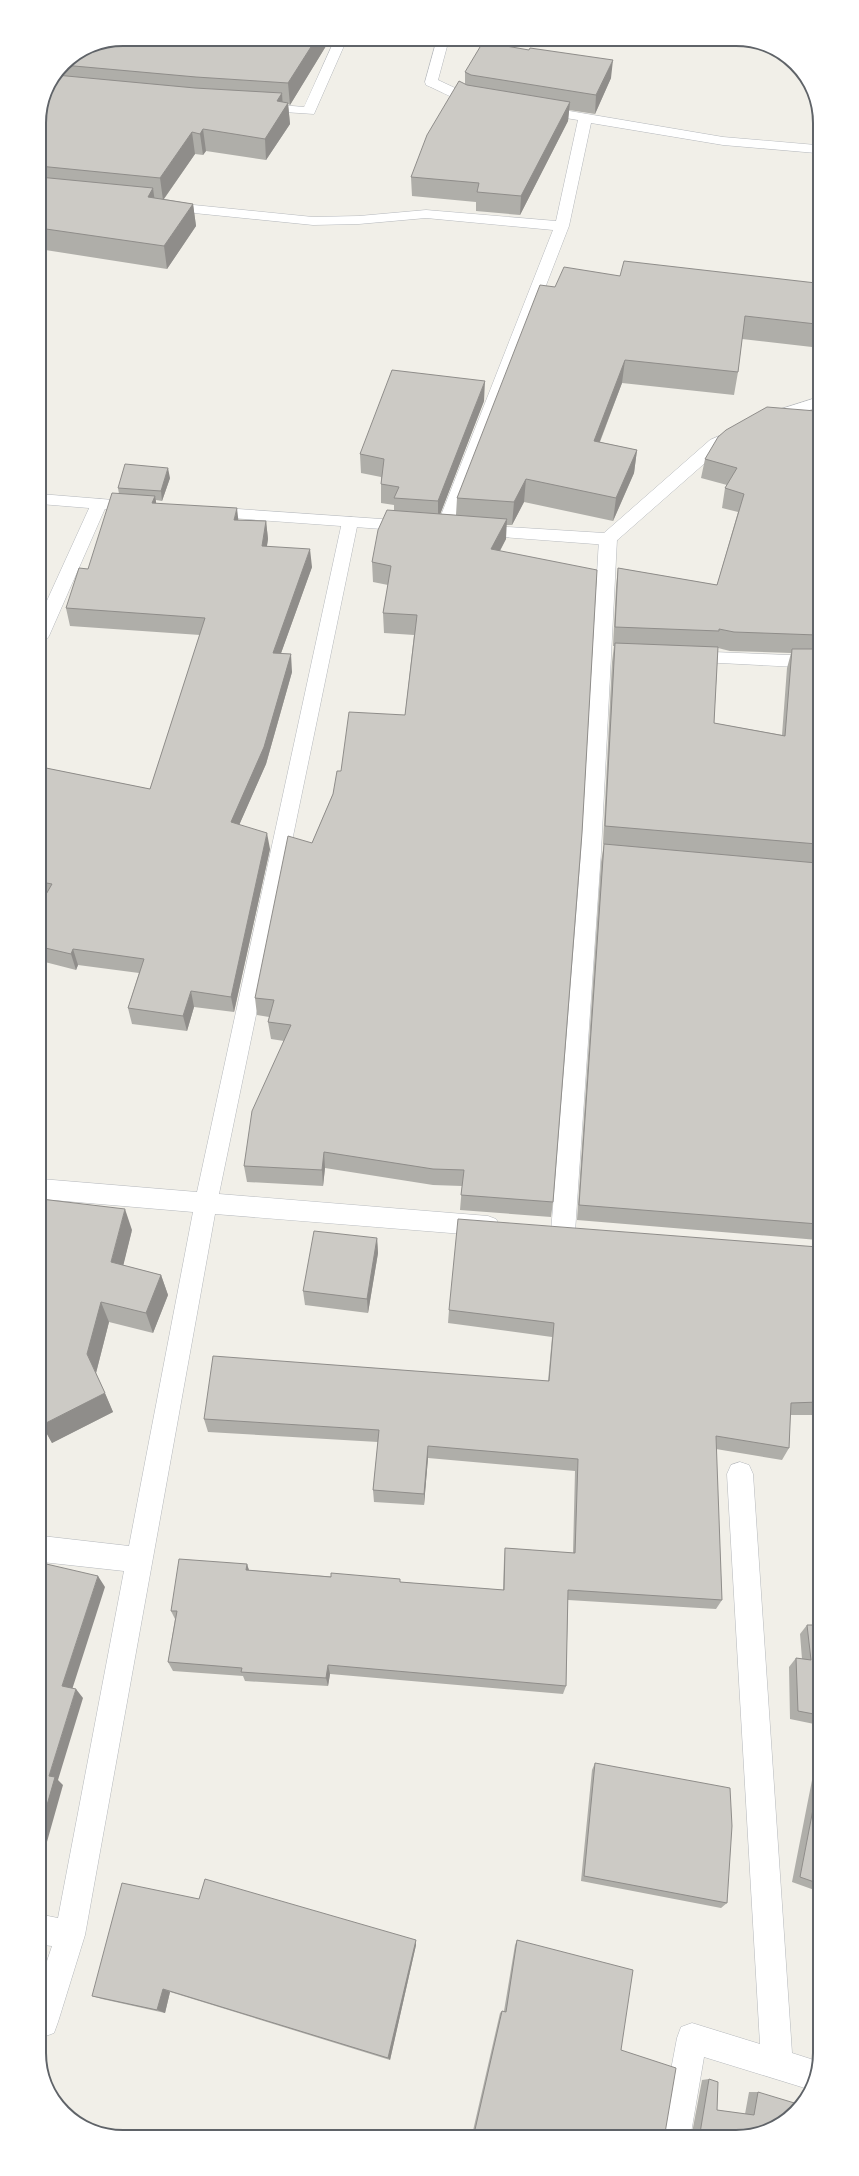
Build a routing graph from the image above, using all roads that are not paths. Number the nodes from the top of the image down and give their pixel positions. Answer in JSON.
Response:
{"nodes":[{"id":1,"x":338,"y":46,"type":"edge"},
{"id":2,"x":441,"y":46,"type":"edge"},
{"id":3,"x":495,"y":103,"type":"edge"},
{"id":4,"x":245,"y":107,"type":"edge"},
{"id":5,"x":525,"y":108,"type":"edge"},
{"id":6,"x":585,"y":118,"type":"junction"},
{"id":7,"x":813,"y":149,"type":"edge"},
{"id":8,"x":148,"y":204,"type":"edge"},
{"id":9,"x":562,"y":226,"type":"junction"},
{"id":10,"x":813,"y":404,"type":"edge"},
{"id":11,"x":46,"y":500,"type":"edge"},
{"id":12,"x":99,"y":504,"type":"junction"},
{"id":13,"x":154,"y":508,"type":"edge"},
{"id":14,"x":193,"y":511,"type":"edge"},
{"id":15,"x":350,"y":522,"type":"junction"},
{"id":16,"x":444,"y":528,"type":"junction"},
{"id":17,"x":608,"y":539,"type":"junction"},
{"id":18,"x":46,"y":623,"type":"edge"},
{"id":19,"x":674,"y":656,"type":"edge"},
{"id":20,"x":813,"y":662,"type":"edge"},
{"id":21,"x":46,"y":1189,"type":"edge"},
{"id":22,"x":206,"y":1202,"type":"junction"},
{"id":23,"x":507,"y":1227,"type":"edge"},
{"id":24,"x":539,"y":1230,"type":"edge"},
{"id":25,"x":563,"y":1232,"type":"junction"},
{"id":26,"x":587,"y":1234,"type":"edge"},
{"id":27,"x":740,"y":1474,"type":"dead end"},
{"id":28,"x":46,"y":1549,"type":"edge"},
{"id":29,"x":139,"y":1560,"type":"junction"},
{"id":30,"x":57,"y":1933,"type":"edge"},
{"id":31,"x":46,"y":2003,"type":"edge"},
{"id":32,"x":777,"y":2064,"type":"junction"},
{"id":33,"x":810,"y":2074,"type":"edge"},
{"id":34,"x":675,"y":2130,"type":"edge"}],
"edges":[{"from":1,"to":4,"type":"street"},
{"from":2,"to":3,"type":"street"},
{"from":5,"to":6,"type":"street"},
{"from":6,"to":7,"type":"street"},
{"from":6,"to":9,"type":"street"},
{"from":8,"to":9,"type":"street"},
{"from":9,"to":16,"type":"street"},
{"from":10,"to":17,"type":"street"},
{"from":11,"to":12,"type":"street"},
{"from":12,"to":13,"type":"street"},
{"from":12,"to":18,"type":"street"},
{"from":14,"to":15,"type":"street"},
{"from":15,"to":16,"type":"street"},
{"from":15,"to":22,"type":"street"},
{"from":16,"to":17,"type":"street"},
{"from":17,"to":25,"type":"street"},
{"from":19,"to":20,"type":"street"},
{"from":21,"to":22,"type":"street"},
{"from":22,"to":23,"type":"street"},
{"from":22,"to":29,"type":"street"},
{"from":24,"to":25,"type":"street"},
{"from":25,"to":26,"type":"street"},
{"from":27,"to":32,"type":"street"},
{"from":28,"to":29,"type":"street"},
{"from":29,"to":30,"type":"street"},
{"from":30,"to":31,"type":"street"},
{"from":32,"to":33,"type":"street"},
{"from":32,"to":34,"type":"street"}]}
